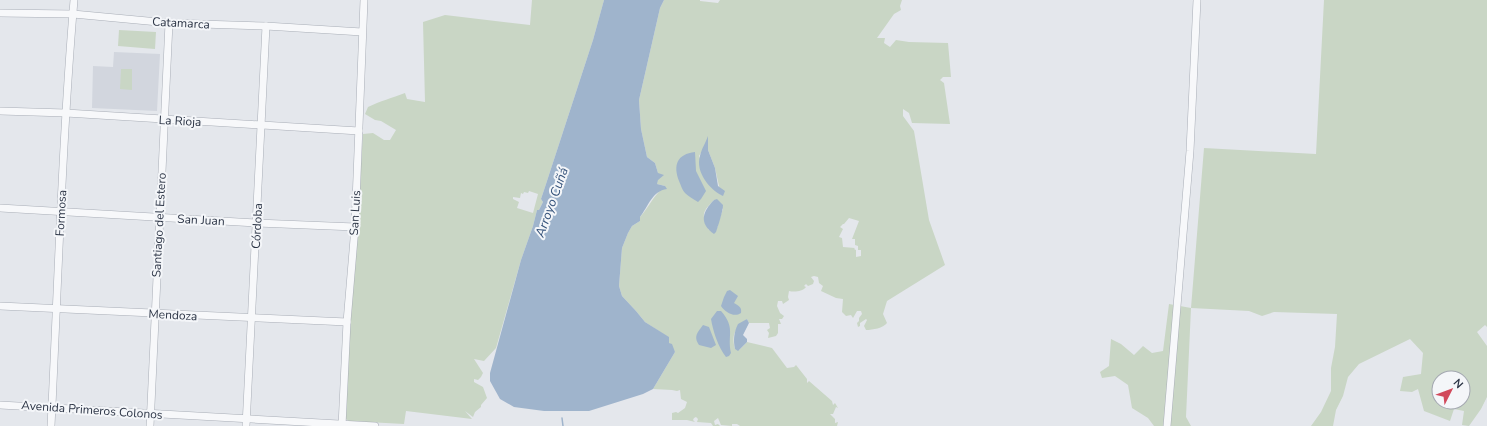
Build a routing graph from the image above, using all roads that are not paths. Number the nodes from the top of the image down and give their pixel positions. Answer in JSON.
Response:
{"nodes":[{"id":1,"x":74,"y":0,"type":"edge"},
{"id":2,"x":364,"y":0,"type":"edge"},
{"id":3,"x":1198,"y":0,"type":"edge"},
{"id":4,"x":0,"y":13,"type":"edge"},
{"id":5,"x":73,"y":14,"type":"junction"},
{"id":6,"x":169,"y":23,"type":"junction"},
{"id":7,"x":266,"y":26,"type":"junction"},
{"id":8,"x":362,"y":32,"type":"junction"},
{"id":9,"x":0,"y":111,"type":"edge"},
{"id":10,"x":66,"y":113,"type":"junction"},
{"id":11,"x":165,"y":120,"type":"junction"},
{"id":12,"x":261,"y":126,"type":"junction"},
{"id":13,"x":359,"y":131,"type":"junction"},
{"id":14,"x":0,"y":208,"type":"edge"},
{"id":15,"x":60,"y":212,"type":"junction"},
{"id":16,"x":160,"y":218,"type":"junction"},
{"id":17,"x":257,"y":223,"type":"junction"},
{"id":18,"x":355,"y":227,"type":"junction"},
{"id":19,"x":0,"y":306,"type":"edge"},
{"id":20,"x":57,"y":309,"type":"junction"},
{"id":21,"x":154,"y":314,"type":"junction"},
{"id":22,"x":252,"y":318,"type":"junction"},
{"id":23,"x":347,"y":322,"type":"junction"},
{"id":24,"x":0,"y":405,"type":"edge"},
{"id":25,"x":52,"y":407,"type":"junction"},
{"id":26,"x":151,"y":414,"type":"junction"},
{"id":27,"x":246,"y":422,"type":"edge"},
{"id":28,"x":294,"y":424,"type":"edge"},
{"id":29,"x":342,"y":425,"type":"edge"},
{"id":30,"x":51,"y":426,"type":"edge"},
{"id":31,"x":150,"y":426,"type":"edge"},
{"id":32,"x":375,"y":426,"type":"edge"},
{"id":33,"x":1167,"y":426,"type":"edge"}],
"edges":[{"from":1,"to":5,"type":"street","name":"Formosa"},
{"from":2,"to":8,"type":"street","name":"San Luis"},
{"from":3,"to":33,"type":"street"},
{"from":4,"to":5,"type":"street","name":"Catamarca"},
{"from":5,"to":6,"type":"street","name":"Catamarca"},
{"from":5,"to":10,"type":"street","name":"Formosa"},
{"from":6,"to":7,"type":"street","name":"Catamarca"},
{"from":6,"to":11,"type":"street","name":"Santiago del Estero"},
{"from":7,"to":8,"type":"street","name":"Catamarca"},
{"from":7,"to":12,"type":"street","name":"Córdoba"},
{"from":8,"to":13,"type":"street","name":"San Luis"},
{"from":9,"to":10,"type":"street","name":"La Rioja"},
{"from":10,"to":11,"type":"street","name":"La Rioja"},
{"from":10,"to":15,"type":"street","name":"Formosa"},
{"from":11,"to":12,"type":"street","name":"La Rioja"},
{"from":11,"to":16,"type":"street","name":"Santiago del Estero"},
{"from":12,"to":13,"type":"street","name":"La Rioja"},
{"from":12,"to":17,"type":"street","name":"Córdoba"},
{"from":13,"to":18,"type":"street","name":"San Luis"},
{"from":14,"to":15,"type":"street","name":"San Juan"},
{"from":15,"to":16,"type":"street","name":"San Juan"},
{"from":15,"to":20,"type":"street","name":"Formosa"},
{"from":16,"to":17,"type":"street","name":"San Juan"},
{"from":16,"to":21,"type":"street","name":"Santiago del Estero"},
{"from":17,"to":18,"type":"street","name":"San Juan"},
{"from":17,"to":22,"type":"street","name":"Córdoba"},
{"from":18,"to":23,"type":"street","name":"San Luis"},
{"from":19,"to":20,"type":"street","name":"Mendoza"},
{"from":20,"to":21,"type":"street","name":"Mendoza"},
{"from":20,"to":25,"type":"street","name":"Formosa"},
{"from":21,"to":22,"type":"street","name":"Mendoza"},
{"from":21,"to":26,"type":"street","name":"Santiago del Estero"},
{"from":22,"to":23,"type":"street","name":"Mendoza"},
{"from":22,"to":27,"type":"street","name":"Córdoba"},
{"from":23,"to":29,"type":"street","name":"San Luis"},
{"from":24,"to":25,"type":"street","name":"Avenida Primeros Colonos"},
{"from":25,"to":26,"type":"street","name":"Avenida Primeros Colonos"},
{"from":25,"to":30,"type":"street","name":"Formosa"},
{"from":26,"to":27,"type":"street","name":"Avenida Primeros Colonos"},
{"from":26,"to":31,"type":"street","name":"Santiago del Estero"},
{"from":27,"to":28,"type":"street","name":"Avenida Primeros Colonos"},
{"from":28,"to":29,"type":"street","name":"Avenida Primeros Colonos"},
{"from":29,"to":32,"type":"street","name":"Avenida Primeros Colonos"}]}
